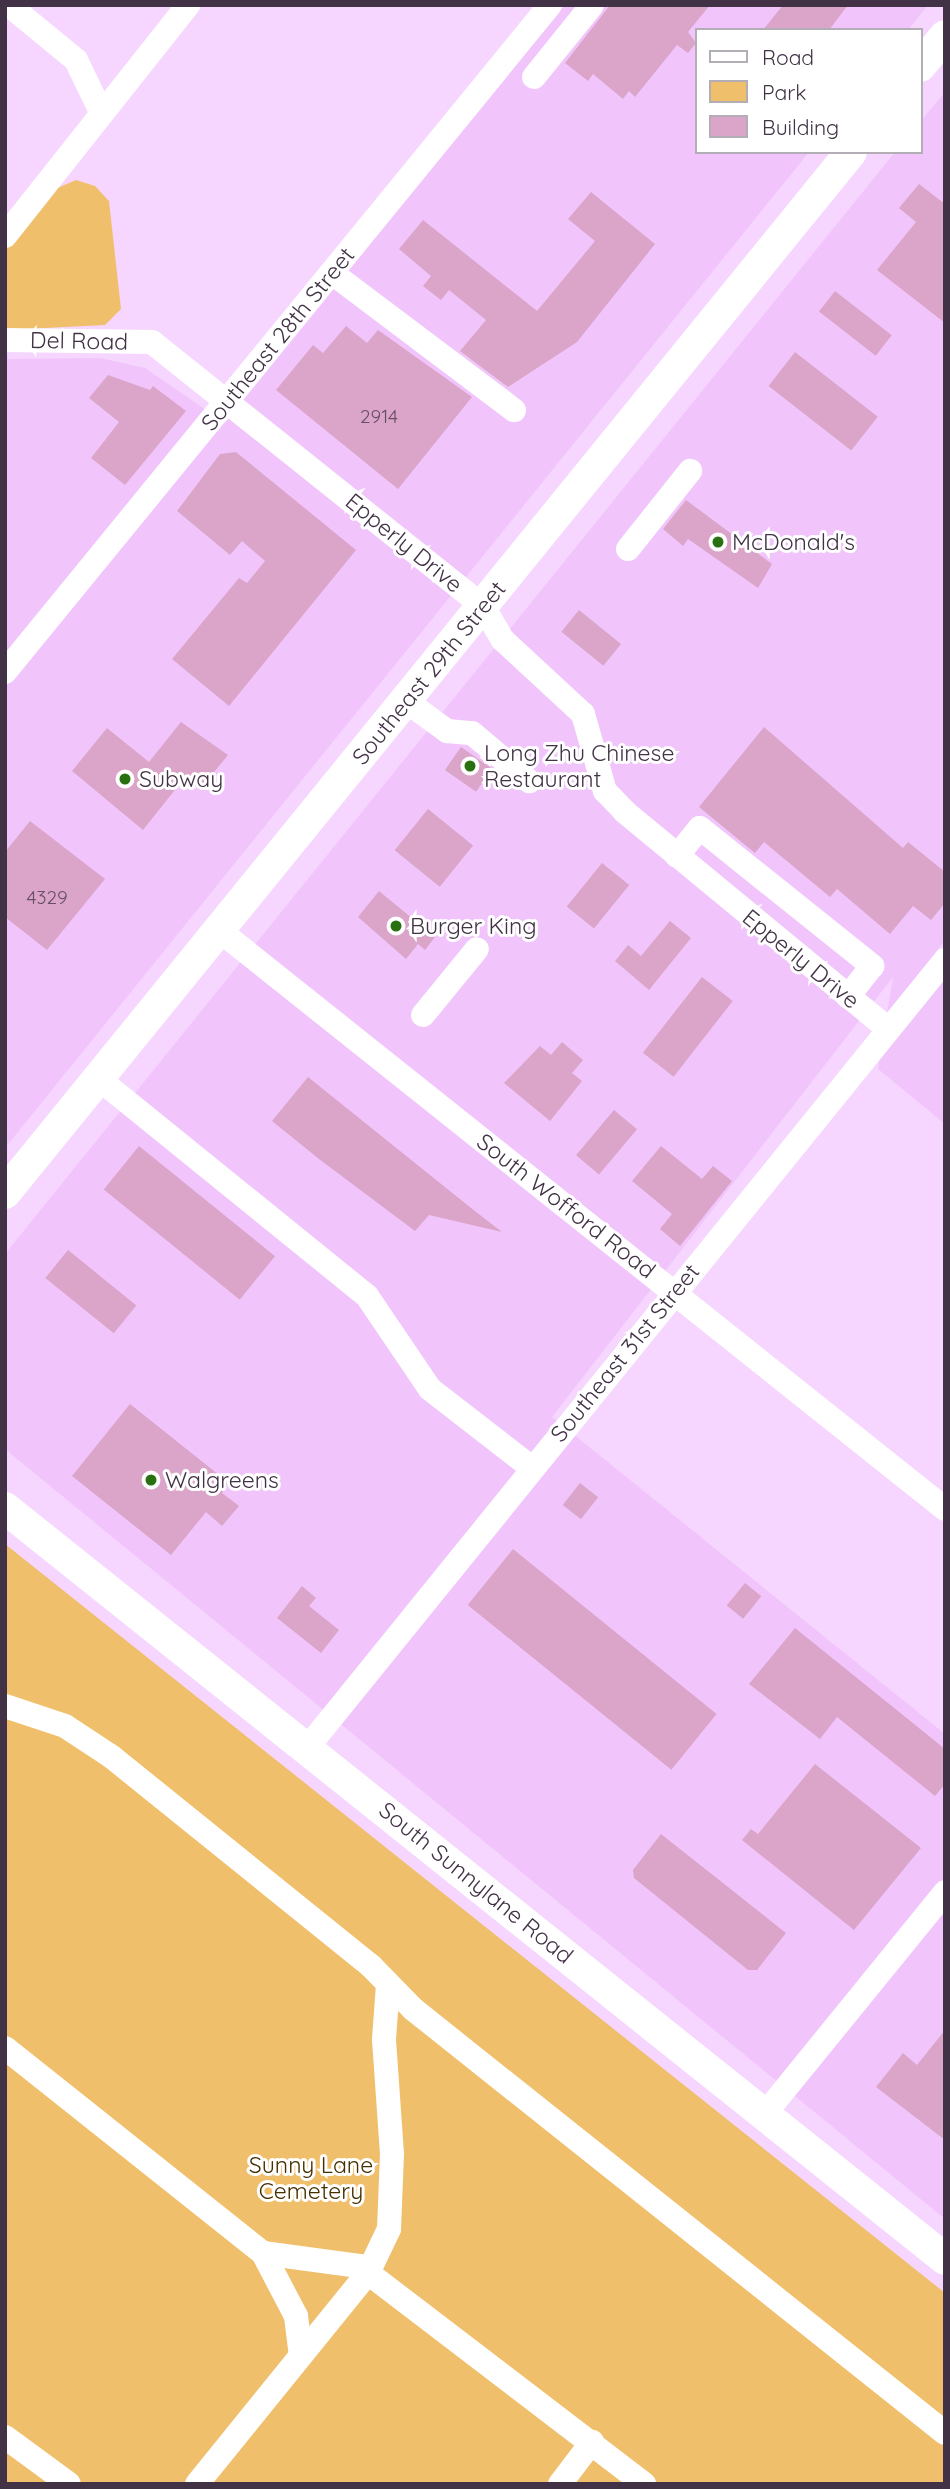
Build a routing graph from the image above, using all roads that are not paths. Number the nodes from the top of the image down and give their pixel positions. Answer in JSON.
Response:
{"nodes":[{"id":1,"x":9,"y":5,"type":"edge"},
{"id":2,"x":188,"y":5,"type":"edge"},
{"id":3,"x":550,"y":5,"type":"edge"},
{"id":4,"x":592,"y":5,"type":"edge"},
{"id":5,"x":945,"y":36,"type":"edge"},
{"id":6,"x":922,"y":64,"type":"edge"},
{"id":7,"x":534,"y":78,"type":"dead end"},
{"id":8,"x":101,"y":112,"type":"junction"},
{"id":9,"x":849,"y":154,"type":"edge"},
{"id":10,"x":5,"y":236,"type":"edge"},
{"id":11,"x":332,"y":273,"type":"junction"},
{"id":12,"x":5,"y":341,"type":"edge"},
{"id":13,"x":152,"y":342,"type":"joint"},
{"id":14,"x":229,"y":402,"type":"junction"},
{"id":15,"x":514,"y":410,"type":"dead end"},
{"id":16,"x":690,"y":471,"type":"dead end"},
{"id":17,"x":628,"y":549,"type":"dead end"},
{"id":18,"x":483,"y":606,"type":"junction"},
{"id":19,"x":5,"y":672,"type":"edge"},
{"id":20,"x":406,"y":701,"type":"junction"},
{"id":21,"x":529,"y":781,"type":"dead end"},
{"id":22,"x":677,"y":856,"type":"junction"},
{"id":23,"x":748,"y":867,"type":"junction"},
{"id":24,"x":724,"y":896,"type":"junction"},
{"id":25,"x":817,"y":922,"type":"junction"},
{"id":26,"x":220,"y":931,"type":"junction"},
{"id":27,"x":477,"y":949,"type":"dead end"},
{"id":28,"x":792,"y":952,"type":"junction"},
{"id":29,"x":945,"y":960,"type":"edge"},
{"id":30,"x":848,"y":997,"type":"junction"},
{"id":31,"x":423,"y":1015,"type":"dead end"},
{"id":32,"x":888,"y":1029,"type":"junction"},
{"id":33,"x":99,"y":1079,"type":"junction"},
{"id":34,"x":5,"y":1193,"type":"edge"},
{"id":35,"x":675,"y":1292,"type":"junction"},
{"id":36,"x":532,"y":1468,"type":"junction"},
{"id":37,"x":5,"y":1508,"type":"edge"},
{"id":38,"x":945,"y":1508,"type":"edge"},
{"id":39,"x":5,"y":1706,"type":"edge"},
{"id":40,"x":307,"y":1748,"type":"junction"},
{"id":41,"x":945,"y":1892,"type":"edge"},
{"id":42,"x":388,"y":1985,"type":"junction"},
{"id":43,"x":6,"y":2054,"type":"edge"},
{"id":44,"x":764,"y":2115,"type":"junction"},
{"id":45,"x":263,"y":2253,"type":"junction"},
{"id":46,"x":945,"y":2259,"type":"edge"},
{"id":47,"x":368,"y":2273,"type":"junction"},
{"id":48,"x":301,"y":2354,"type":"junction"},
{"id":49,"x":945,"y":2433,"type":"edge"},
{"id":50,"x":5,"y":2437,"type":"edge"},
{"id":51,"x":592,"y":2442,"type":"junction"},
{"id":52,"x":69,"y":2484,"type":"edge"},
{"id":53,"x":197,"y":2484,"type":"edge"},
{"id":54,"x":560,"y":2484,"type":"edge"},
{"id":55,"x":644,"y":2484,"type":"edge"}],
"edges":[{"from":1,"to":8,"type":"street"},
{"from":2,"to":8,"type":"street"},
{"from":3,"to":11,"type":"street","name":"Southeast 28th Street"},
{"from":4,"to":7,"type":"street"},
{"from":5,"to":6,"type":"main road"},
{"from":8,"to":10,"type":"street"},
{"from":9,"to":18,"type":"main road","name":"Southeast 29th Street"},
{"from":11,"to":14,"type":"street","name":"Southeast 28th Street"},
{"from":11,"to":15,"type":"street"},
{"from":12,"to":13,"type":"street","name":"Del Road"},
{"from":13,"to":14,"type":"street","name":"Epperly Drive"},
{"from":14,"to":18,"type":"street","name":"Epperly Drive"},
{"from":14,"to":19,"type":"street","name":"Southeast 28th Street"},
{"from":16,"to":17,"type":"street"},
{"from":18,"to":20,"type":"main road","name":"Southeast 29th Street"},
{"from":18,"to":22,"type":"street","name":"Epperly Drive"},
{"from":20,"to":21,"type":"street"},
{"from":20,"to":26,"type":"main road","name":"Southeast 29th Street"},
{"from":22,"to":23,"type":"street"},
{"from":22,"to":24,"type":"street","name":"Epperly Drive"},
{"from":23,"to":24,"type":"street"},
{"from":23,"to":25,"type":"street"},
{"from":24,"to":28,"type":"street","name":"Epperly Drive"},
{"from":25,"to":28,"type":"street"},
{"from":25,"to":30,"type":"street"},
{"from":26,"to":33,"type":"main road","name":"Southeast 29th Street"},
{"from":26,"to":35,"type":"street","name":"South Wofford Road"},
{"from":27,"to":31,"type":"street"},
{"from":28,"to":30,"type":"street","name":"Epperly Drive"},
{"from":29,"to":32,"type":"street","name":"Southeast 31st Street"},
{"from":30,"to":32,"type":"street","name":"Epperly Drive"},
{"from":32,"to":35,"type":"street","name":"Southeast 31st Street"},
{"from":33,"to":34,"type":"main road","name":"Southeast 29th Street"},
{"from":33,"to":36,"type":"street"},
{"from":35,"to":36,"type":"street","name":"Southeast 31st Street"},
{"from":35,"to":38,"type":"street","name":"South Wofford Road"},
{"from":36,"to":40,"type":"street","name":"Southeast 31st Street"},
{"from":37,"to":40,"type":"main road","name":"South Sunnylane Road"},
{"from":39,"to":42,"type":"street"},
{"from":40,"to":44,"type":"main road","name":"South Sunnylane Road"},
{"from":41,"to":44,"type":"street"},
{"from":42,"to":47,"type":"street"},
{"from":42,"to":49,"type":"street"},
{"from":43,"to":45,"type":"street"},
{"from":44,"to":46,"type":"main road","name":"South Sunnylane Road"},
{"from":45,"to":47,"type":"street"},
{"from":45,"to":48,"type":"street"},
{"from":47,"to":48,"type":"street"},
{"from":47,"to":51,"type":"street"},
{"from":48,"to":53,"type":"street"},
{"from":50,"to":52,"type":"street"},
{"from":51,"to":54,"type":"street"},
{"from":51,"to":55,"type":"street"}]}
